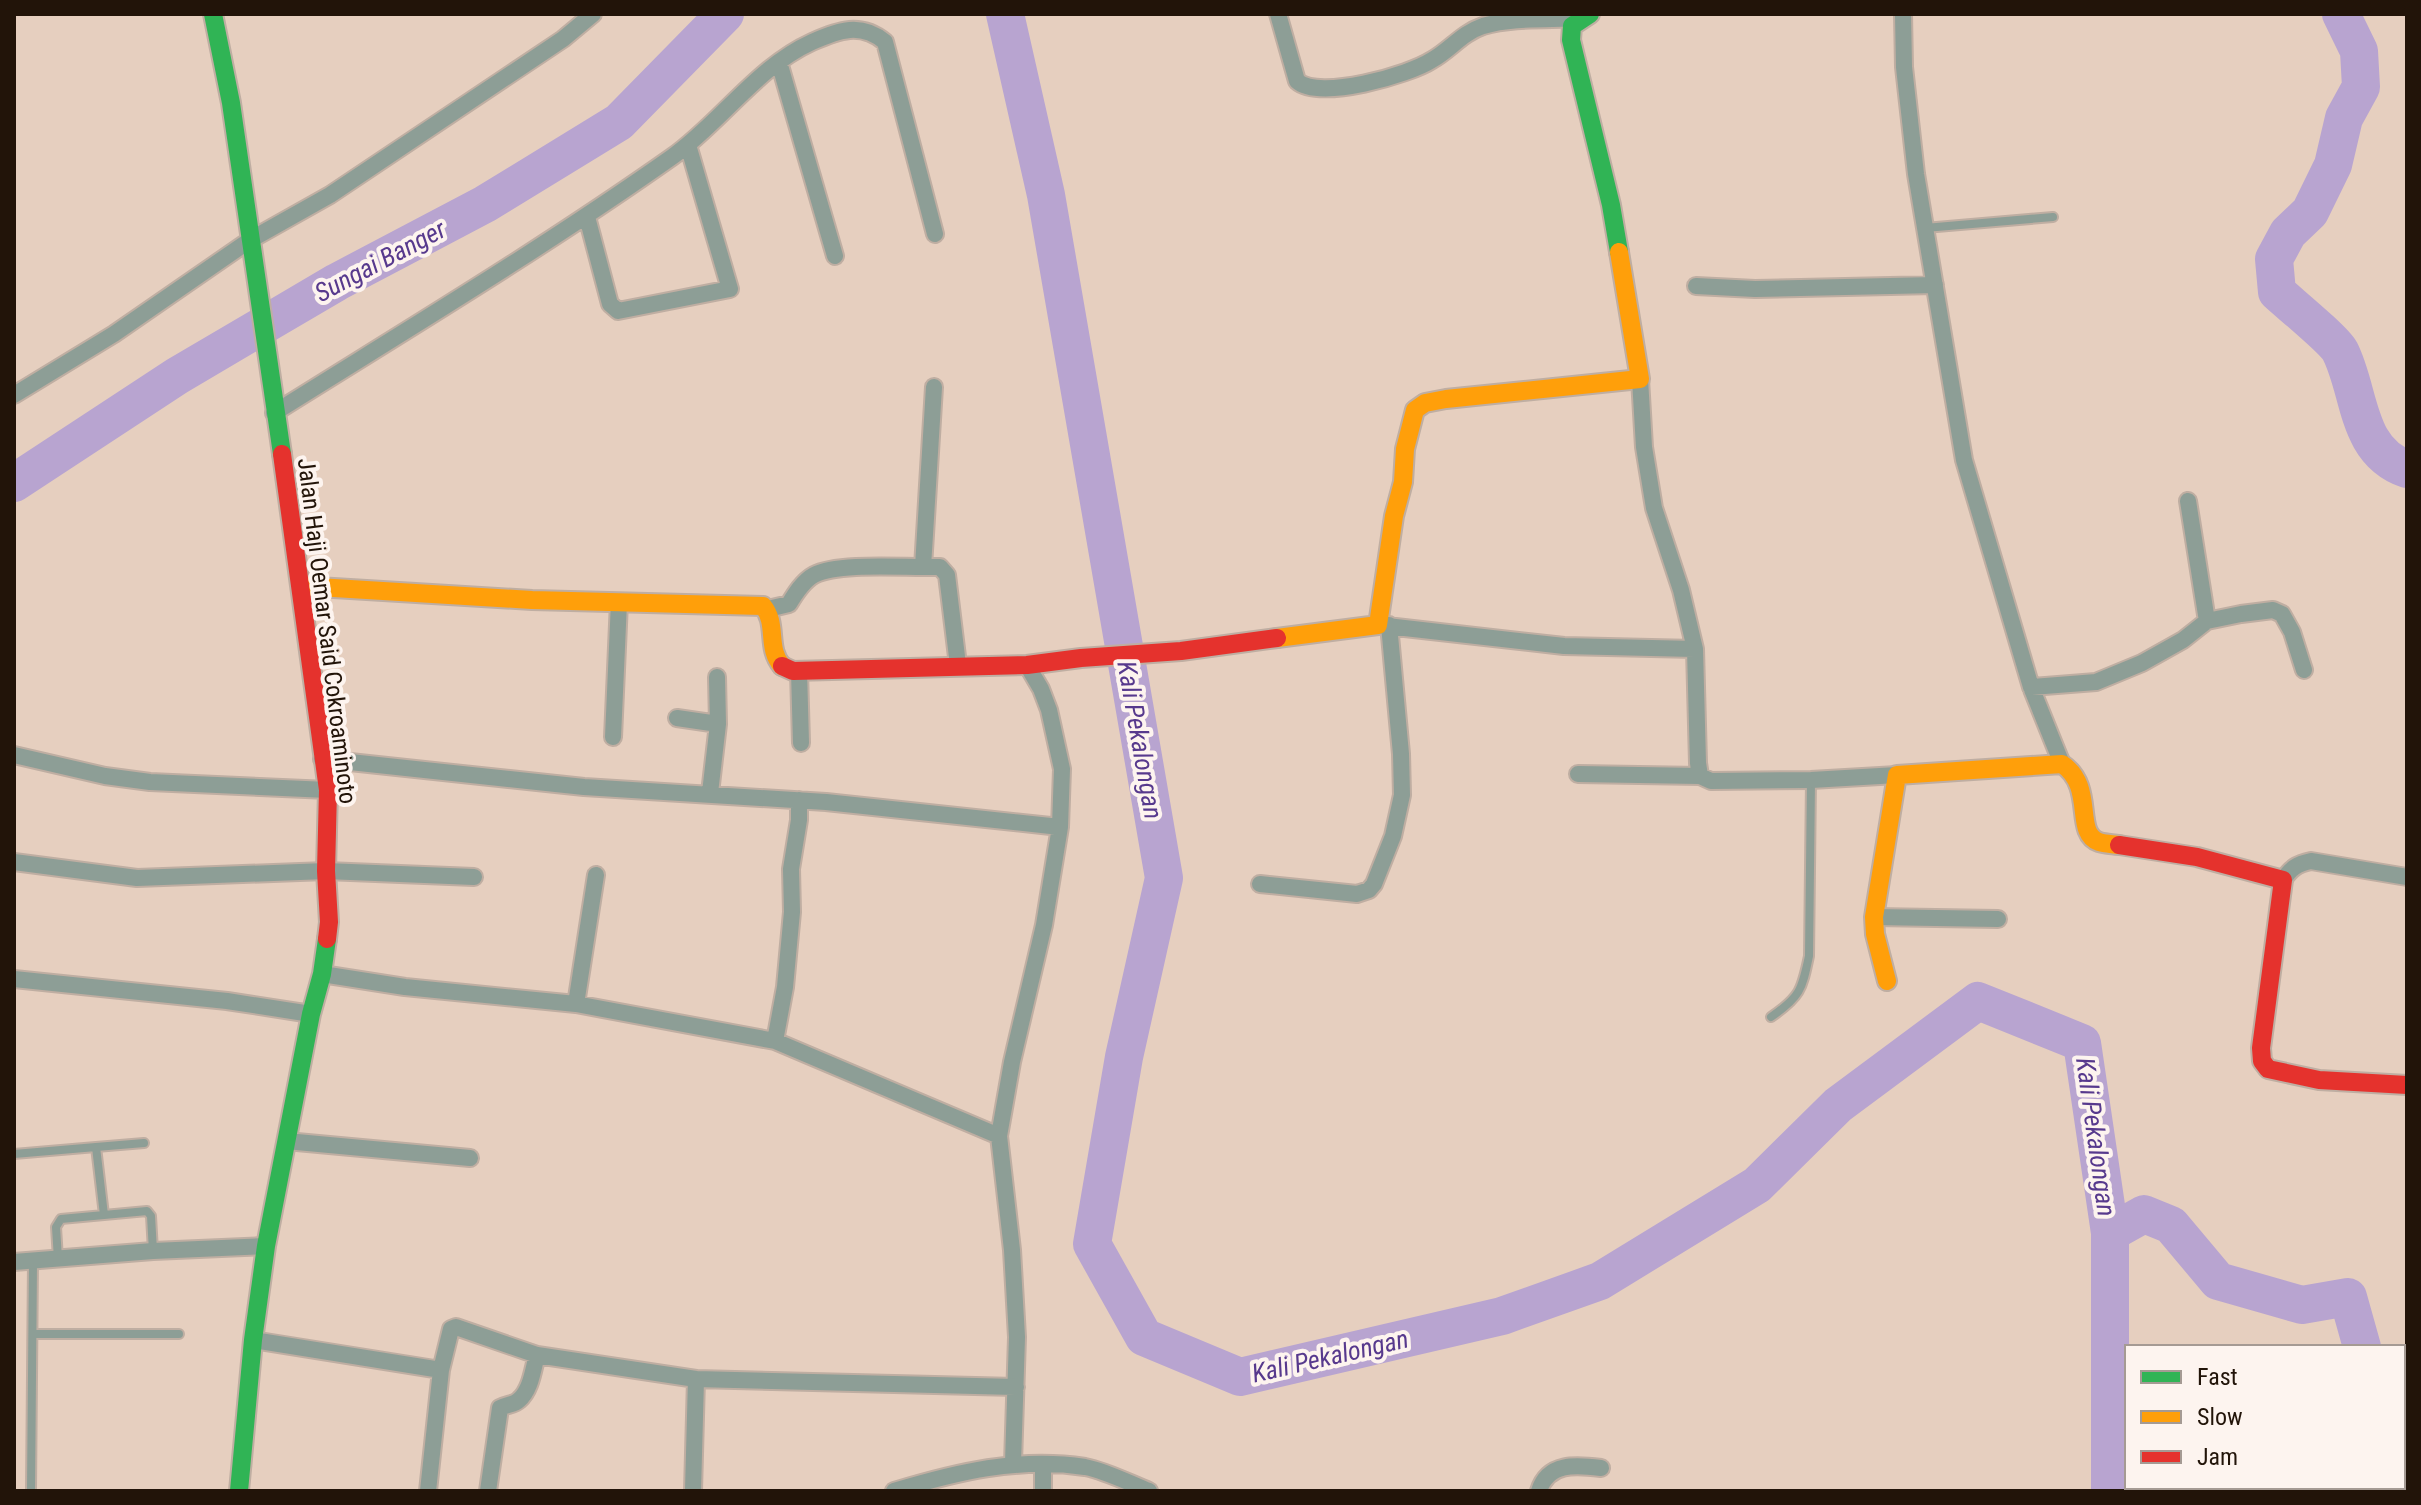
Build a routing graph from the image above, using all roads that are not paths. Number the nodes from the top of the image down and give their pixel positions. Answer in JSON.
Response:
{"nodes":[{"id":1,"x":213,"y":14,"type":"edge"},
{"id":2,"x":593,"y":14,"type":"edge"},
{"id":3,"x":1278,"y":14,"type":"edge"},
{"id":4,"x":1903,"y":14,"type":"edge"},
{"id":5,"x":1588,"y":16,"type":"edge"},
{"id":6,"x":779,"y":62,"type":"junction"},
{"id":7,"x":688,"y":145,"type":"junction"},
{"id":8,"x":587,"y":217,"type":"junction"},
{"id":9,"x":2053,"y":217,"type":"dead end"},
{"id":10,"x":1925,"y":228,"type":"junction"},
{"id":11,"x":935,"y":234,"type":"dead end"},
{"id":12,"x":250,"y":240,"type":"junction"},
{"id":13,"x":835,"y":256,"type":"dead end"},
{"id":14,"x":1935,"y":285,"type":"junction"},
{"id":15,"x":1696,"y":286,"type":"dead end"},
{"id":16,"x":1640,"y":379,"type":"junction"},
{"id":17,"x":934,"y":387,"type":"dead end"},
{"id":18,"x":14,"y":395,"type":"edge"},
{"id":19,"x":274,"y":413,"type":"junction"},
{"id":20,"x":2188,"y":501,"type":"dead end"},
{"id":21,"x":923,"y":567,"type":"junction"},
{"id":22,"x":301,"y":586,"type":"junction"},
{"id":23,"x":619,"y":602,"type":"junction"},
{"id":24,"x":768,"y":609,"type":"junction"},
{"id":25,"x":2207,"y":621,"type":"junction"},
{"id":26,"x":1383,"y":625,"type":"junction"},
{"id":27,"x":1695,"y":649,"type":"junction"},
{"id":28,"x":958,"y":665,"type":"junction"},
{"id":29,"x":1027,"y":665,"type":"junction"},
{"id":30,"x":2304,"y":670,"type":"dead end"},
{"id":31,"x":799,"y":671,"type":"junction"},
{"id":32,"x":717,"y":677,"type":"dead end"},
{"id":33,"x":2031,"y":687,"type":"junction"},
{"id":34,"x":677,"y":718,"type":"dead end"},
{"id":35,"x":718,"y":724,"type":"junction"},
{"id":36,"x":613,"y":737,"type":"dead end"},
{"id":37,"x":801,"y":743,"type":"dead end"},
{"id":38,"x":14,"y":755,"type":"edge"},
{"id":39,"x":322,"y":759,"type":"junction"},
{"id":40,"x":2062,"y":764,"type":"junction"},
{"id":41,"x":1578,"y":774,"type":"dead end"},
{"id":42,"x":1897,"y":775,"type":"junction"},
{"id":43,"x":1700,"y":776,"type":"junction"},
{"id":44,"x":1811,"y":780,"type":"junction"},
{"id":45,"x":328,"y":790,"type":"junction"},
{"id":46,"x":710,"y":793,"type":"junction"},
{"id":47,"x":799,"y":800,"type":"junction"},
{"id":48,"x":1060,"y":827,"type":"junction"},
{"id":49,"x":14,"y":862,"type":"edge"},
{"id":50,"x":326,"y":871,"type":"junction"},
{"id":51,"x":596,"y":875,"type":"dead end"},
{"id":52,"x":474,"y":877,"type":"dead end"},
{"id":53,"x":2407,"y":877,"type":"edge"},
{"id":54,"x":2283,"y":880,"type":"junction"},
{"id":55,"x":1260,"y":884,"type":"dead end"},
{"id":56,"x":1874,"y":917,"type":"junction"},
{"id":57,"x":1998,"y":919,"type":"dead end"},
{"id":58,"x":322,"y":974,"type":"junction"},
{"id":59,"x":14,"y":979,"type":"edge"},
{"id":60,"x":1887,"y":981,"type":"dead end"},
{"id":61,"x":576,"y":1004,"type":"junction"},
{"id":62,"x":311,"y":1014,"type":"junction"},
{"id":63,"x":1771,"y":1017,"type":"dead end"},
{"id":64,"x":775,"y":1041,"type":"junction"},
{"id":65,"x":2407,"y":1085,"type":"edge"},
{"id":66,"x":999,"y":1136,"type":"junction"},
{"id":67,"x":286,"y":1141,"type":"junction"},
{"id":68,"x":144,"y":1143,"type":"dead end"},
{"id":69,"x":96,"y":1147,"type":"junction"},
{"id":70,"x":14,"y":1154,"type":"edge"},
{"id":71,"x":470,"y":1158,"type":"dead end"},
{"id":72,"x":104,"y":1215,"type":"junction"},
{"id":73,"x":266,"y":1246,"type":"junction"},
{"id":74,"x":153,"y":1251,"type":"junction"},
{"id":75,"x":58,"y":1259,"type":"junction"},
{"id":76,"x":33,"y":1261,"type":"junction"},
{"id":77,"x":14,"y":1262,"type":"edge"},
{"id":78,"x":33,"y":1334,"type":"junction"},
{"id":79,"x":179,"y":1334,"type":"dead end"},
{"id":80,"x":253,"y":1340,"type":"junction"},
{"id":81,"x":537,"y":1355,"type":"junction"},
{"id":82,"x":441,"y":1370,"type":"junction"},
{"id":83,"x":696,"y":1379,"type":"junction"},
{"id":84,"x":1016,"y":1387,"type":"junction"},
{"id":85,"x":1013,"y":1463,"type":"junction"},
{"id":86,"x":1043,"y":1464,"type":"junction"},
{"id":87,"x":1601,"y":1468,"type":"dead end"},
{"id":88,"x":31,"y":1491,"type":"edge"},
{"id":89,"x":239,"y":1491,"type":"edge"},
{"id":90,"x":428,"y":1491,"type":"edge"},
{"id":91,"x":488,"y":1491,"type":"edge"},
{"id":92,"x":693,"y":1491,"type":"edge"},
{"id":93,"x":894,"y":1491,"type":"edge"},
{"id":94,"x":1043,"y":1491,"type":"edge"},
{"id":95,"x":1149,"y":1491,"type":"edge"},
{"id":96,"x":1539,"y":1491,"type":"edge"}],
"edges":[{"from":1,"to":12,"type":"street","name":"Jalan Haji Oemar Said Cokroaminoto"},
{"from":2,"to":12,"type":"street"},
{"from":3,"to":5,"type":"street"},
{"from":4,"to":10,"type":"street"},
{"from":5,"to":16,"type":"street"},
{"from":6,"to":7,"type":"street"},
{"from":6,"to":11,"type":"street"},
{"from":6,"to":13,"type":"street"},
{"from":7,"to":8,"type":"street"},
{"from":7,"to":8,"type":"street"},
{"from":8,"to":19,"type":"street"},
{"from":9,"to":10,"type":"lane"},
{"from":10,"to":14,"type":"street"},
{"from":12,"to":18,"type":"street"},
{"from":12,"to":19,"type":"street","name":"Jalan Haji Oemar Said Cokroaminoto"},
{"from":14,"to":15,"type":"street"},
{"from":14,"to":33,"type":"street"},
{"from":16,"to":26,"type":"street"},
{"from":16,"to":27,"type":"street"},
{"from":17,"to":21,"type":"street"},
{"from":19,"to":22,"type":"street","name":"Jalan Haji Oemar Said Cokroaminoto"},
{"from":20,"to":25,"type":"street"},
{"from":21,"to":24,"type":"street"},
{"from":21,"to":28,"type":"street"},
{"from":22,"to":23,"type":"street"},
{"from":22,"to":39,"type":"street","name":"Jalan Haji Oemar Said Cokroaminoto"},
{"from":23,"to":24,"type":"street"},
{"from":23,"to":36,"type":"street"},
{"from":24,"to":31,"type":"street"},
{"from":25,"to":30,"type":"street"},
{"from":25,"to":33,"type":"street"},
{"from":26,"to":27,"type":"street"},
{"from":26,"to":29,"type":"street"},
{"from":26,"to":55,"type":"street"},
{"from":27,"to":43,"type":"street"},
{"from":28,"to":29,"type":"street"},
{"from":28,"to":31,"type":"street"},
{"from":29,"to":48,"type":"street"},
{"from":31,"to":37,"type":"street"},
{"from":32,"to":35,"type":"street"},
{"from":33,"to":40,"type":"street"},
{"from":34,"to":35,"type":"street"},
{"from":35,"to":46,"type":"street"},
{"from":38,"to":45,"type":"street"},
{"from":39,"to":45,"type":"street","name":"Jalan Haji Oemar Said Cokroaminoto"},
{"from":39,"to":46,"type":"street"},
{"from":40,"to":42,"type":"street"},
{"from":40,"to":54,"type":"street"},
{"from":41,"to":43,"type":"street"},
{"from":42,"to":44,"type":"street"},
{"from":42,"to":56,"type":"street"},
{"from":43,"to":44,"type":"street"},
{"from":44,"to":63,"type":"lane"},
{"from":45,"to":50,"type":"street","name":"Jalan Haji Oemar Said Cokroaminoto"},
{"from":46,"to":47,"type":"street"},
{"from":47,"to":48,"type":"street"},
{"from":47,"to":64,"type":"street"},
{"from":48,"to":66,"type":"street"},
{"from":49,"to":50,"type":"street"},
{"from":50,"to":52,"type":"street"},
{"from":50,"to":58,"type":"street","name":"Jalan Haji Oemar Said Cokroaminoto"},
{"from":51,"to":61,"type":"street"},
{"from":53,"to":54,"type":"street"},
{"from":54,"to":65,"type":"street"},
{"from":56,"to":57,"type":"street"},
{"from":56,"to":60,"type":"street"},
{"from":58,"to":61,"type":"street"},
{"from":58,"to":62,"type":"street","name":"Jalan Haji Oemar Said Cokroaminoto"},
{"from":59,"to":62,"type":"street"},
{"from":61,"to":64,"type":"street"},
{"from":62,"to":67,"type":"street","name":"Jalan Haji Oemar Said Cokroaminoto"},
{"from":64,"to":66,"type":"street"},
{"from":66,"to":84,"type":"street"},
{"from":67,"to":71,"type":"street"},
{"from":67,"to":73,"type":"street","name":"Jalan Haji Oemar Said Cokroaminoto"},
{"from":68,"to":69,"type":"lane"},
{"from":69,"to":70,"type":"lane"},
{"from":69,"to":72,"type":"lane"},
{"from":72,"to":74,"type":"lane"},
{"from":72,"to":75,"type":"lane"},
{"from":73,"to":74,"type":"street"},
{"from":73,"to":80,"type":"street","name":"Jalan Haji Oemar Said Cokroaminoto"},
{"from":74,"to":75,"type":"street"},
{"from":75,"to":76,"type":"street"},
{"from":76,"to":77,"type":"street"},
{"from":76,"to":78,"type":"lane"},
{"from":78,"to":79,"type":"lane"},
{"from":78,"to":88,"type":"lane"},
{"from":80,"to":82,"type":"street"},
{"from":80,"to":89,"type":"street","name":"Jalan Haji Oemar Said Cokroaminoto"},
{"from":81,"to":82,"type":"street"},
{"from":81,"to":83,"type":"street"},
{"from":81,"to":91,"type":"street"},
{"from":82,"to":90,"type":"street"},
{"from":83,"to":84,"type":"street"},
{"from":83,"to":92,"type":"street"},
{"from":84,"to":85,"type":"street"},
{"from":85,"to":86,"type":"street"},
{"from":85,"to":93,"type":"street"},
{"from":86,"to":94,"type":"street"},
{"from":86,"to":95,"type":"street"},
{"from":87,"to":96,"type":"street"}]}
